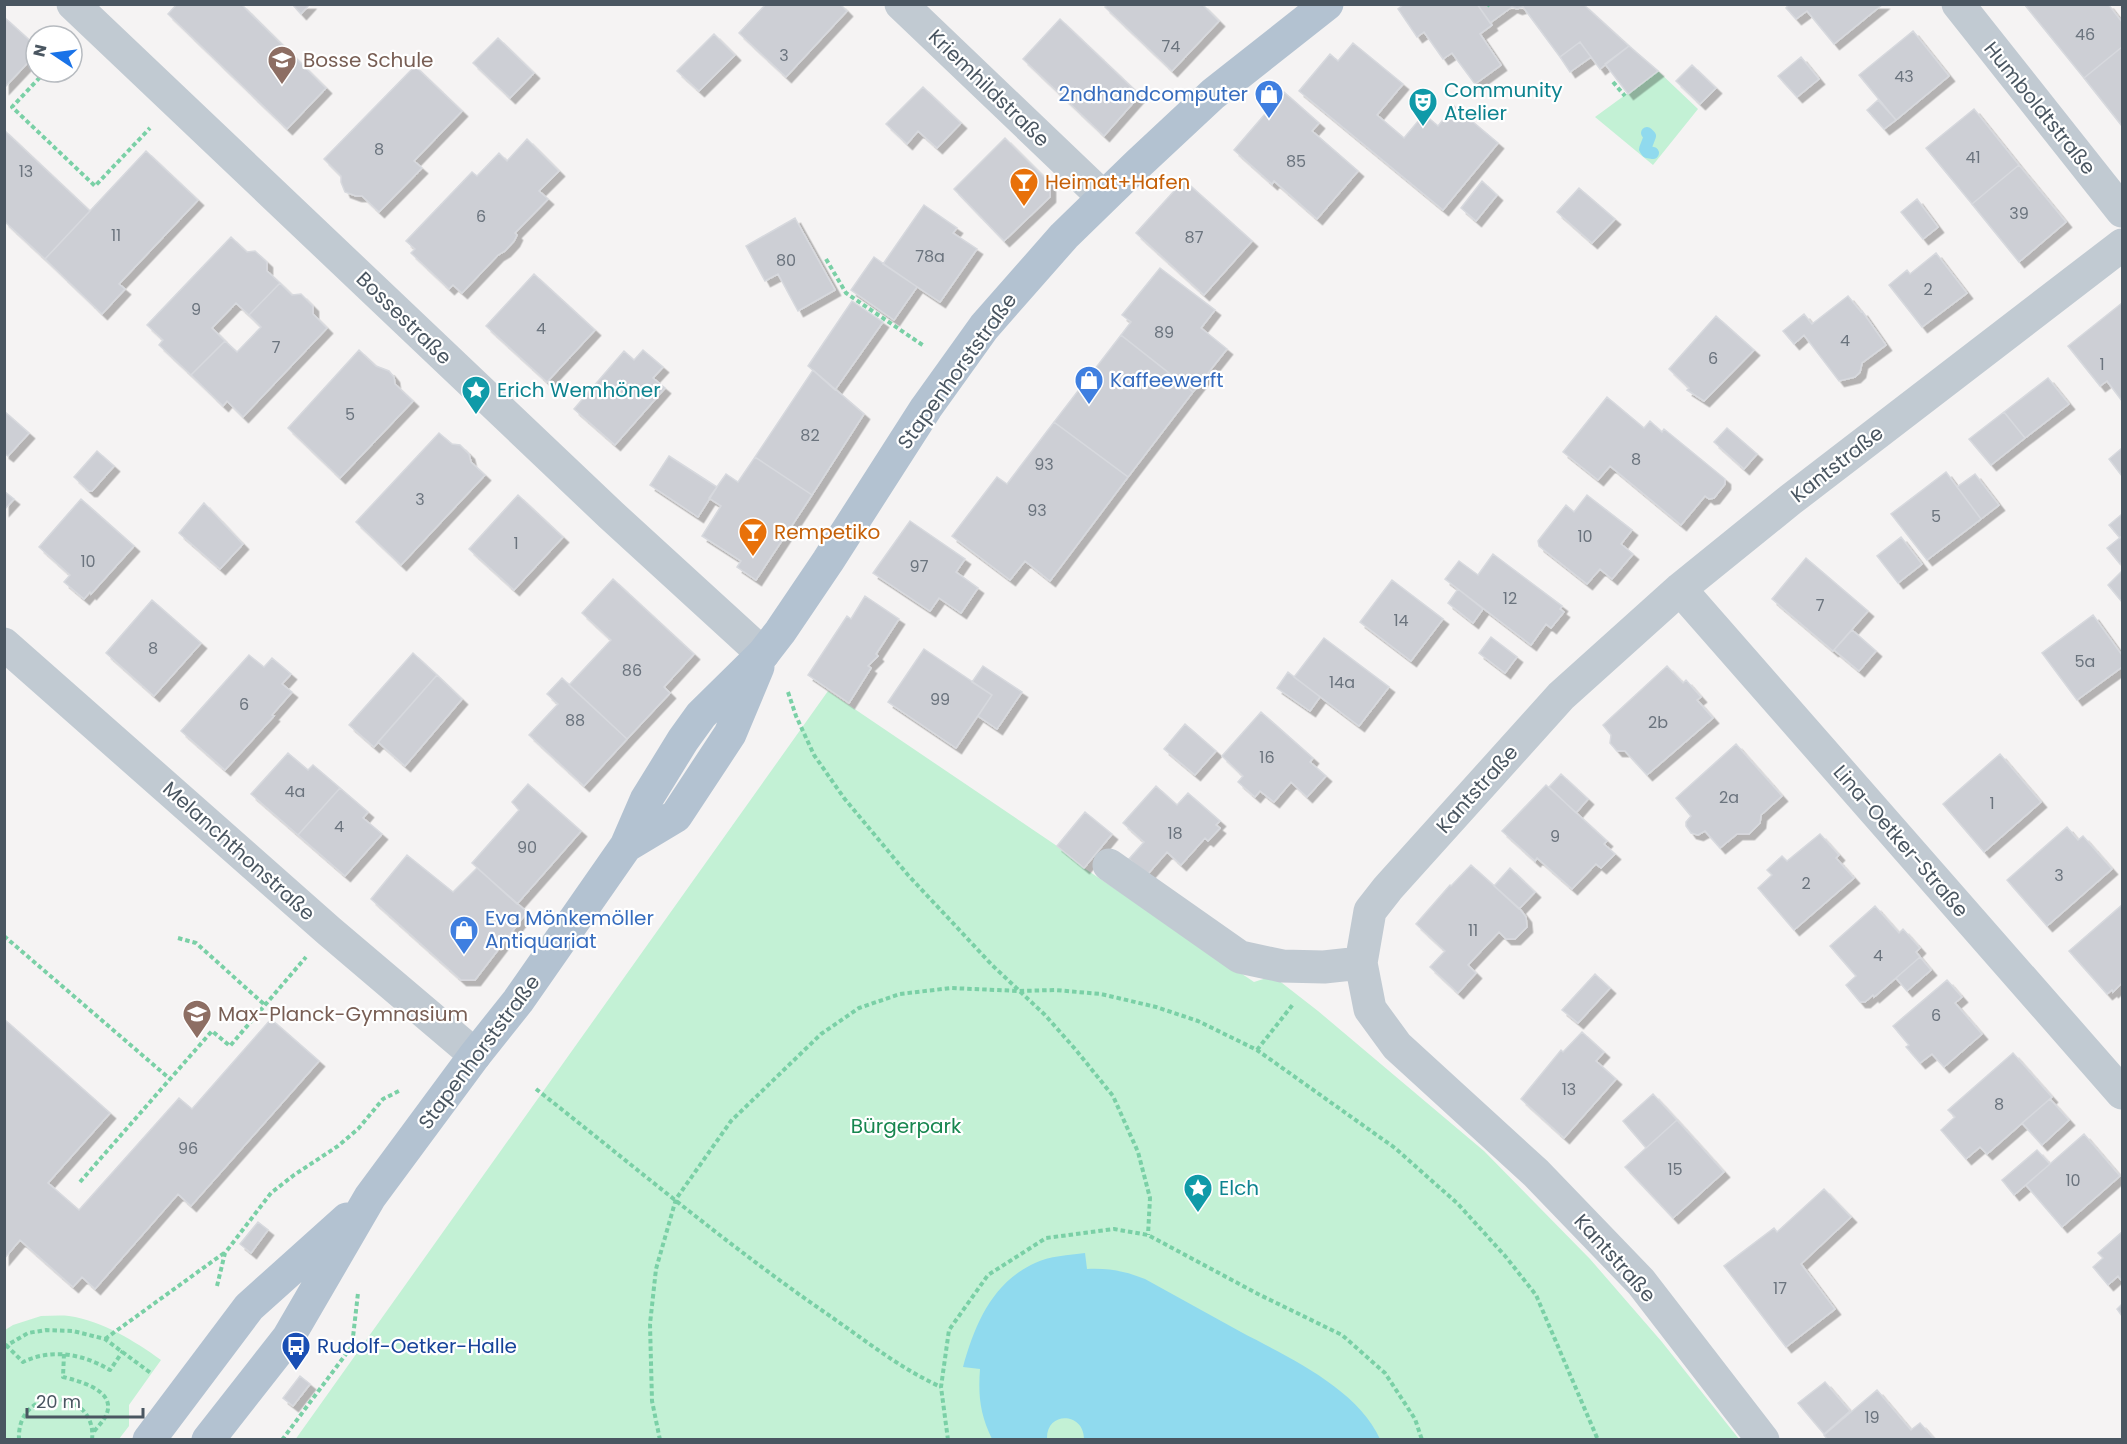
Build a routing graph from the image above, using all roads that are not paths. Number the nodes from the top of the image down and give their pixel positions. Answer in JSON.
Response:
{"nodes":[{"id":1,"x":73,"y":4,"type":"edge"},
{"id":2,"x":901,"y":4,"type":"edge"},
{"id":3,"x":1328,"y":4,"type":"edge"},
{"id":4,"x":1958,"y":4,"type":"edge"},
{"id":5,"x":1103,"y":197,"type":"junction"},
{"id":6,"x":2122,"y":212,"type":"edge"},
{"id":7,"x":2122,"y":245,"type":"edge"},
{"id":8,"x":1680,"y":589,"type":"junction"},
{"id":9,"x":4,"y":644,"type":"edge"},
{"id":10,"x":763,"y":654,"type":"junction"},
{"id":11,"x":1108,"y":865,"type":"dead end"},
{"id":12,"x":1360,"y":963,"type":"junction"},
{"id":13,"x":475,"y":1055,"type":"junction"},
{"id":14,"x":2122,"y":1092,"type":"edge"},
{"id":15,"x":370,"y":1197,"type":"junction"},
{"id":16,"x":149,"y":1440,"type":"edge"},
{"id":17,"x":208,"y":1440,"type":"edge"},
{"id":18,"x":1763,"y":1440,"type":"edge"}],
"edges":[{"from":1,"to":10,"type":"street","name":"Bossestraße"},
{"from":2,"to":5,"type":"street","name":"Kriemhildstraße"},
{"from":3,"to":5,"type":"main road","name":"Stapenhorststraße"},
{"from":4,"to":6,"type":"street","name":"Humboldtstraße"},
{"from":5,"to":10,"type":"main road","name":"Stapenhorststraße"},
{"from":7,"to":8,"type":"street","name":"Kantstraße"},
{"from":8,"to":12,"type":"street","name":"Kantstraße"},
{"from":8,"to":14,"type":"street","name":"Lina-Oetker-Straße"},
{"from":9,"to":13,"type":"street","name":"Melanchthonstraße"},
{"from":10,"to":13,"type":"main road","name":"Stapenhorststraße"},
{"from":11,"to":12,"type":"street"},
{"from":12,"to":18,"type":"street","name":"Kantstraße"},
{"from":13,"to":15,"type":"main road","name":"Stapenhorststraße"},
{"from":15,"to":16,"type":"main road","name":"Stapenhorststraße"},
{"from":15,"to":17,"type":"main road","name":"Stapenhorststraße"}]}
